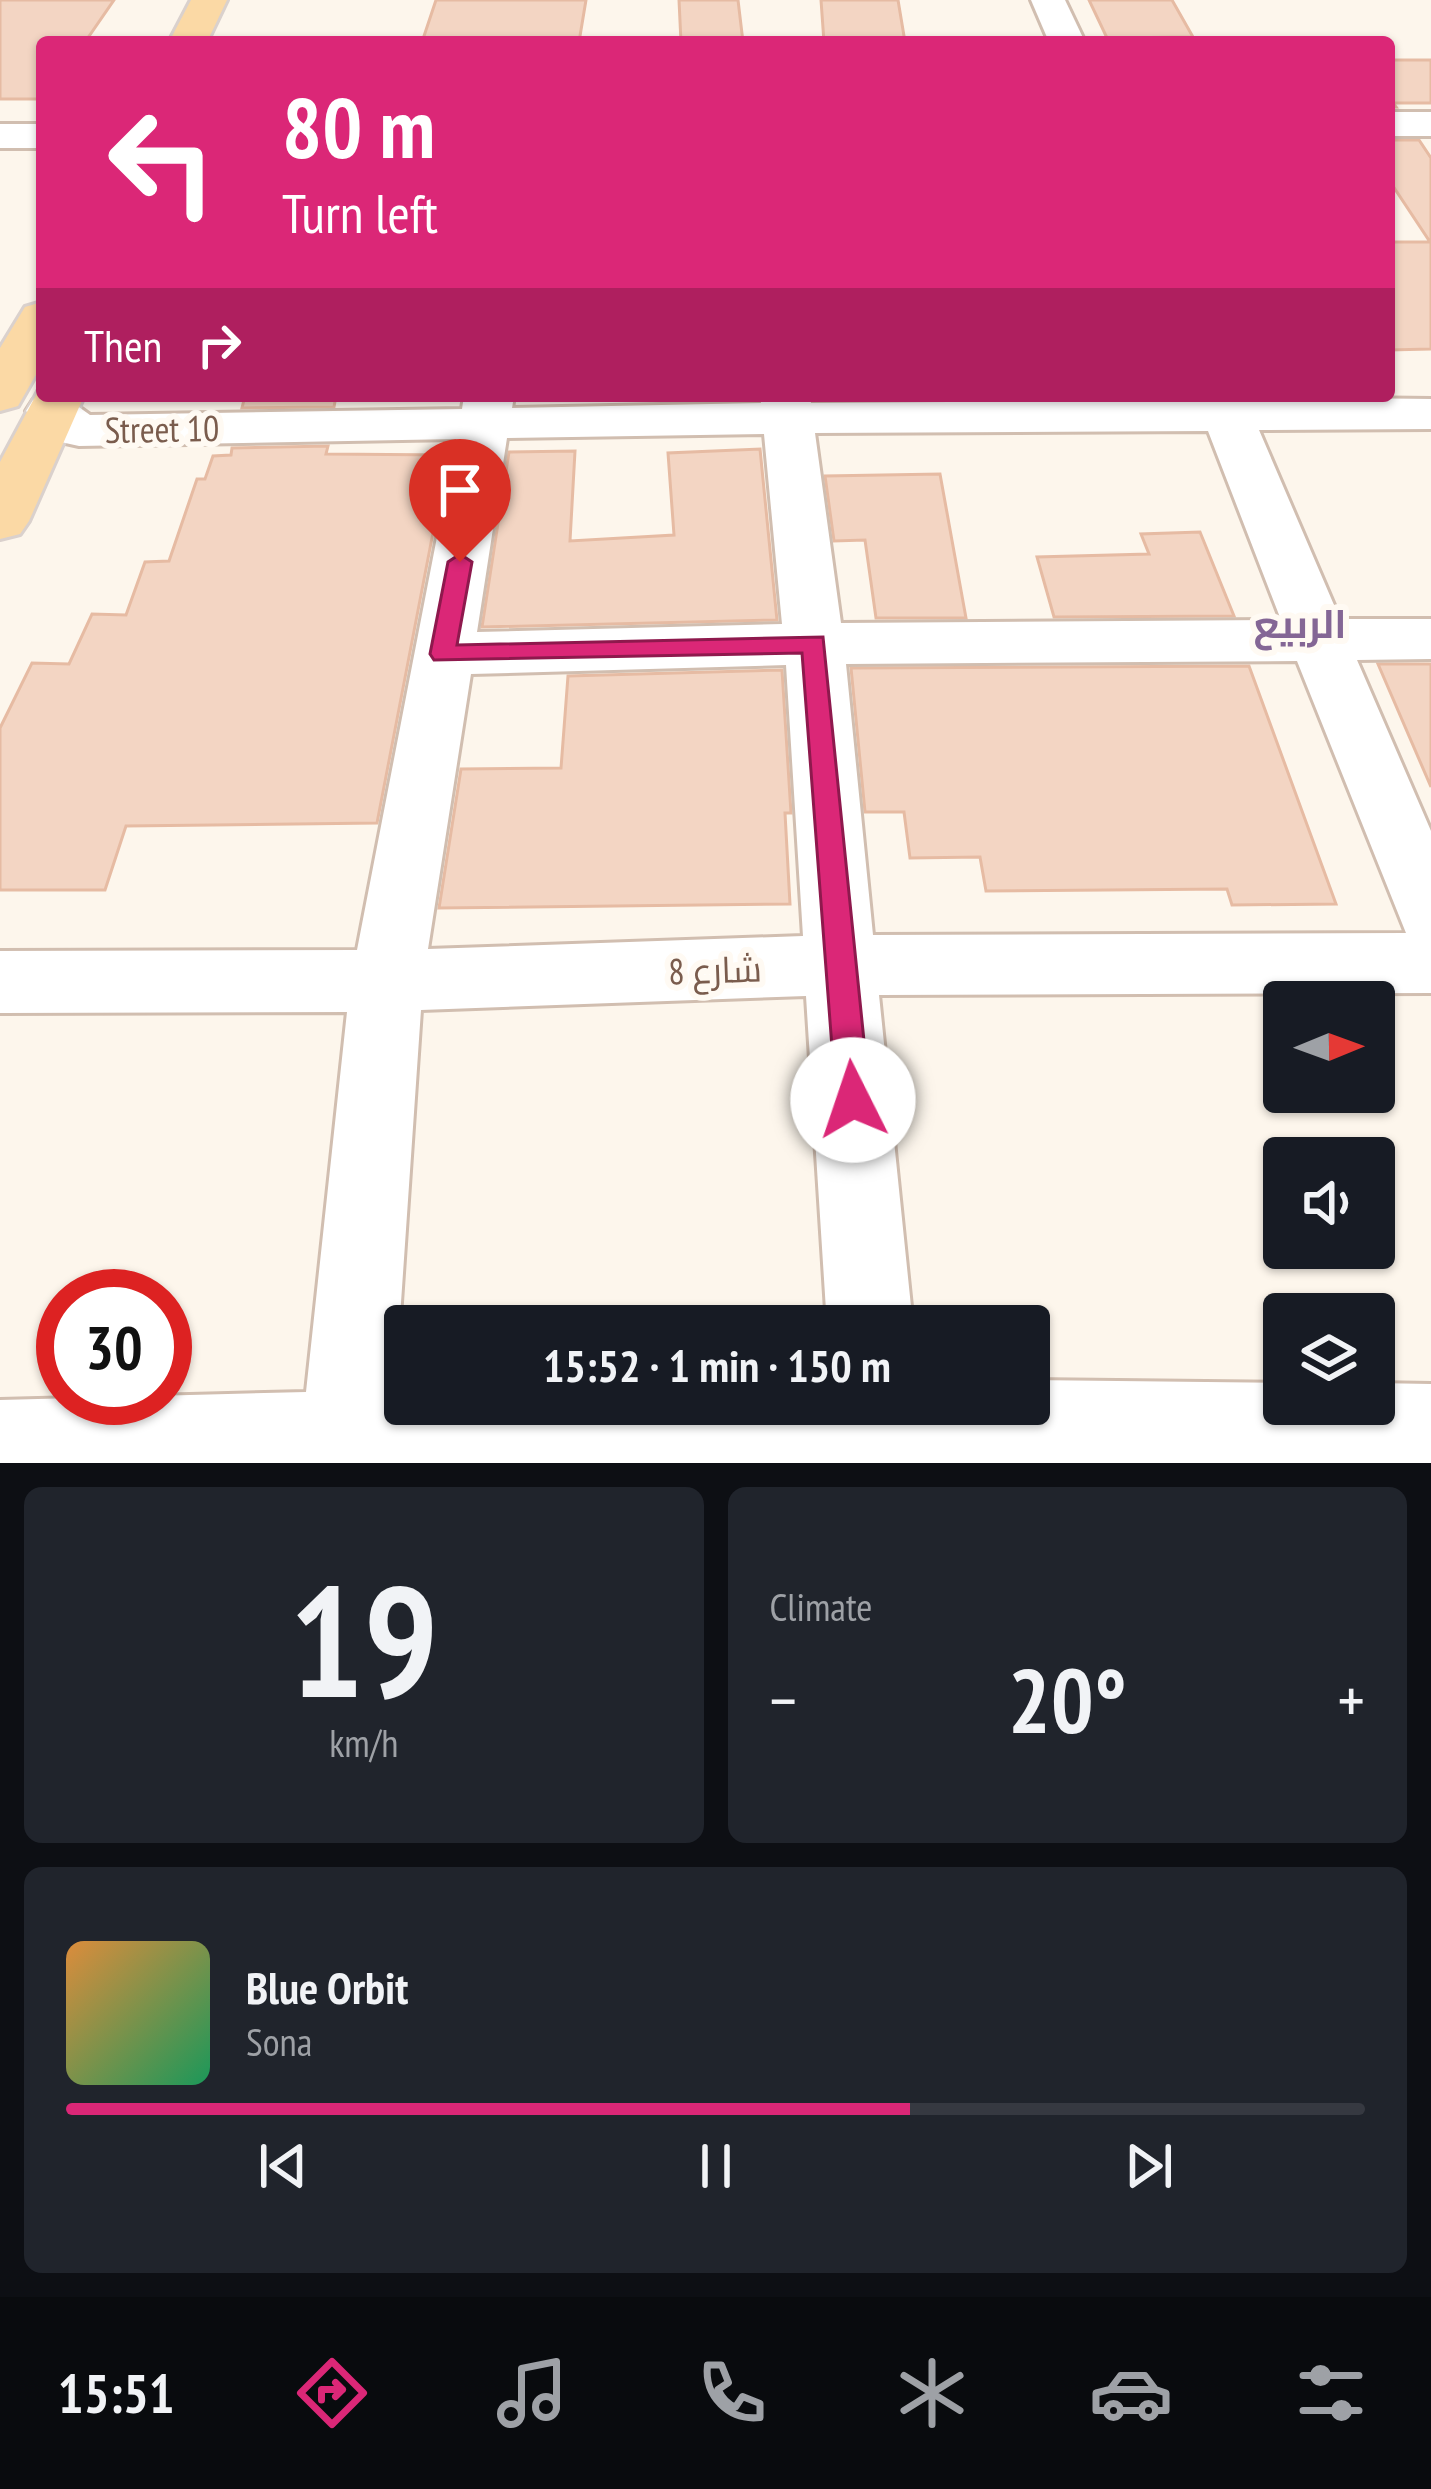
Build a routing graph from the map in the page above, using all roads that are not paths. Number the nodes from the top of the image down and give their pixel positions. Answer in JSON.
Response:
{"nodes":[{"id":1,"x":209,"y":0,"type":"edge"},
{"id":2,"x":235,"y":0,"type":"edge"},
{"id":3,"x":1048,"y":0,"type":"edge"},
{"id":4,"x":191,"y":36,"type":"edge"},
{"id":5,"x":230,"y":36,"type":"edge"},
{"id":6,"x":1064,"y":36,"type":"edge"},
{"id":7,"x":1395,"y":124,"type":"edge"},
{"id":8,"x":1431,"y":124,"type":"edge"},
{"id":9,"x":0,"y":136,"type":"edge"},
{"id":10,"x":36,"y":136,"type":"edge"},
{"id":11,"x":36,"y":400,"type":"edge"},
{"id":12,"x":39,"y":402,"type":"edge"},
{"id":13,"x":1224,"y":406,"type":"edge"},
{"id":14,"x":787,"y":407,"type":"edge"},
{"id":15,"x":487,"y":410,"type":"edge"},
{"id":16,"x":1431,"y":414,"type":"edge"},
{"id":17,"x":0,"y":521,"type":"edge"},
{"id":18,"x":1431,"y":639,"type":"edge"},
{"id":19,"x":1322,"y":640,"type":"junction"},
{"id":20,"x":814,"y":644,"type":"junction"},
{"id":21,"x":443,"y":654,"type":"junction"},
{"id":22,"x":1431,"y":913,"type":"edge"},
{"id":23,"x":1431,"y":963,"type":"edge"},
{"id":24,"x":843,"y":965,"type":"junction"},
{"id":25,"x":387,"y":981,"type":"junction"},
{"id":26,"x":0,"y":982,"type":"edge"},
{"id":27,"x":868,"y":1305,"type":"edge"},
{"id":28,"x":1431,"y":1429,"type":"edge"},
{"id":29,"x":878,"y":1430,"type":"edge"},
{"id":30,"x":0,"y":1445,"type":"edge"},
{"id":31,"x":346,"y":1451,"type":"edge"}],
"edges":[{"from":1,"to":4,"type":"main road"},
{"from":2,"to":5,"type":"main road"},
{"from":3,"to":6,"type":"street"},
{"from":7,"to":8,"type":"street"},
{"from":9,"to":10,"type":"street"},
{"from":11,"to":17,"type":"main road"},
{"from":12,"to":15,"type":"street","name":"Street 10"},
{"from":13,"to":14,"type":"street","name":"Street 10"},
{"from":13,"to":16,"type":"street","name":"Street 10"},
{"from":13,"to":19,"type":"street"},
{"from":14,"to":15,"type":"street","name":"Street 10"},
{"from":14,"to":20,"type":"street"},
{"from":15,"to":21,"type":"street"},
{"from":18,"to":19,"type":"street"},
{"from":19,"to":20,"type":"street"},
{"from":19,"to":22,"type":"street"},
{"from":20,"to":21,"type":"street"},
{"from":20,"to":24,"type":"street"},
{"from":21,"to":25,"type":"street"},
{"from":23,"to":24,"type":"street","name":"شارع 8"},
{"from":24,"to":25,"type":"street","name":"شارع 8"},
{"from":24,"to":27,"type":"street"},
{"from":25,"to":26,"type":"street","name":"شارع 8"},
{"from":25,"to":31,"type":"street"},
{"from":28,"to":29,"type":"street"},
{"from":29,"to":31,"type":"street"},
{"from":30,"to":31,"type":"street"}]}
